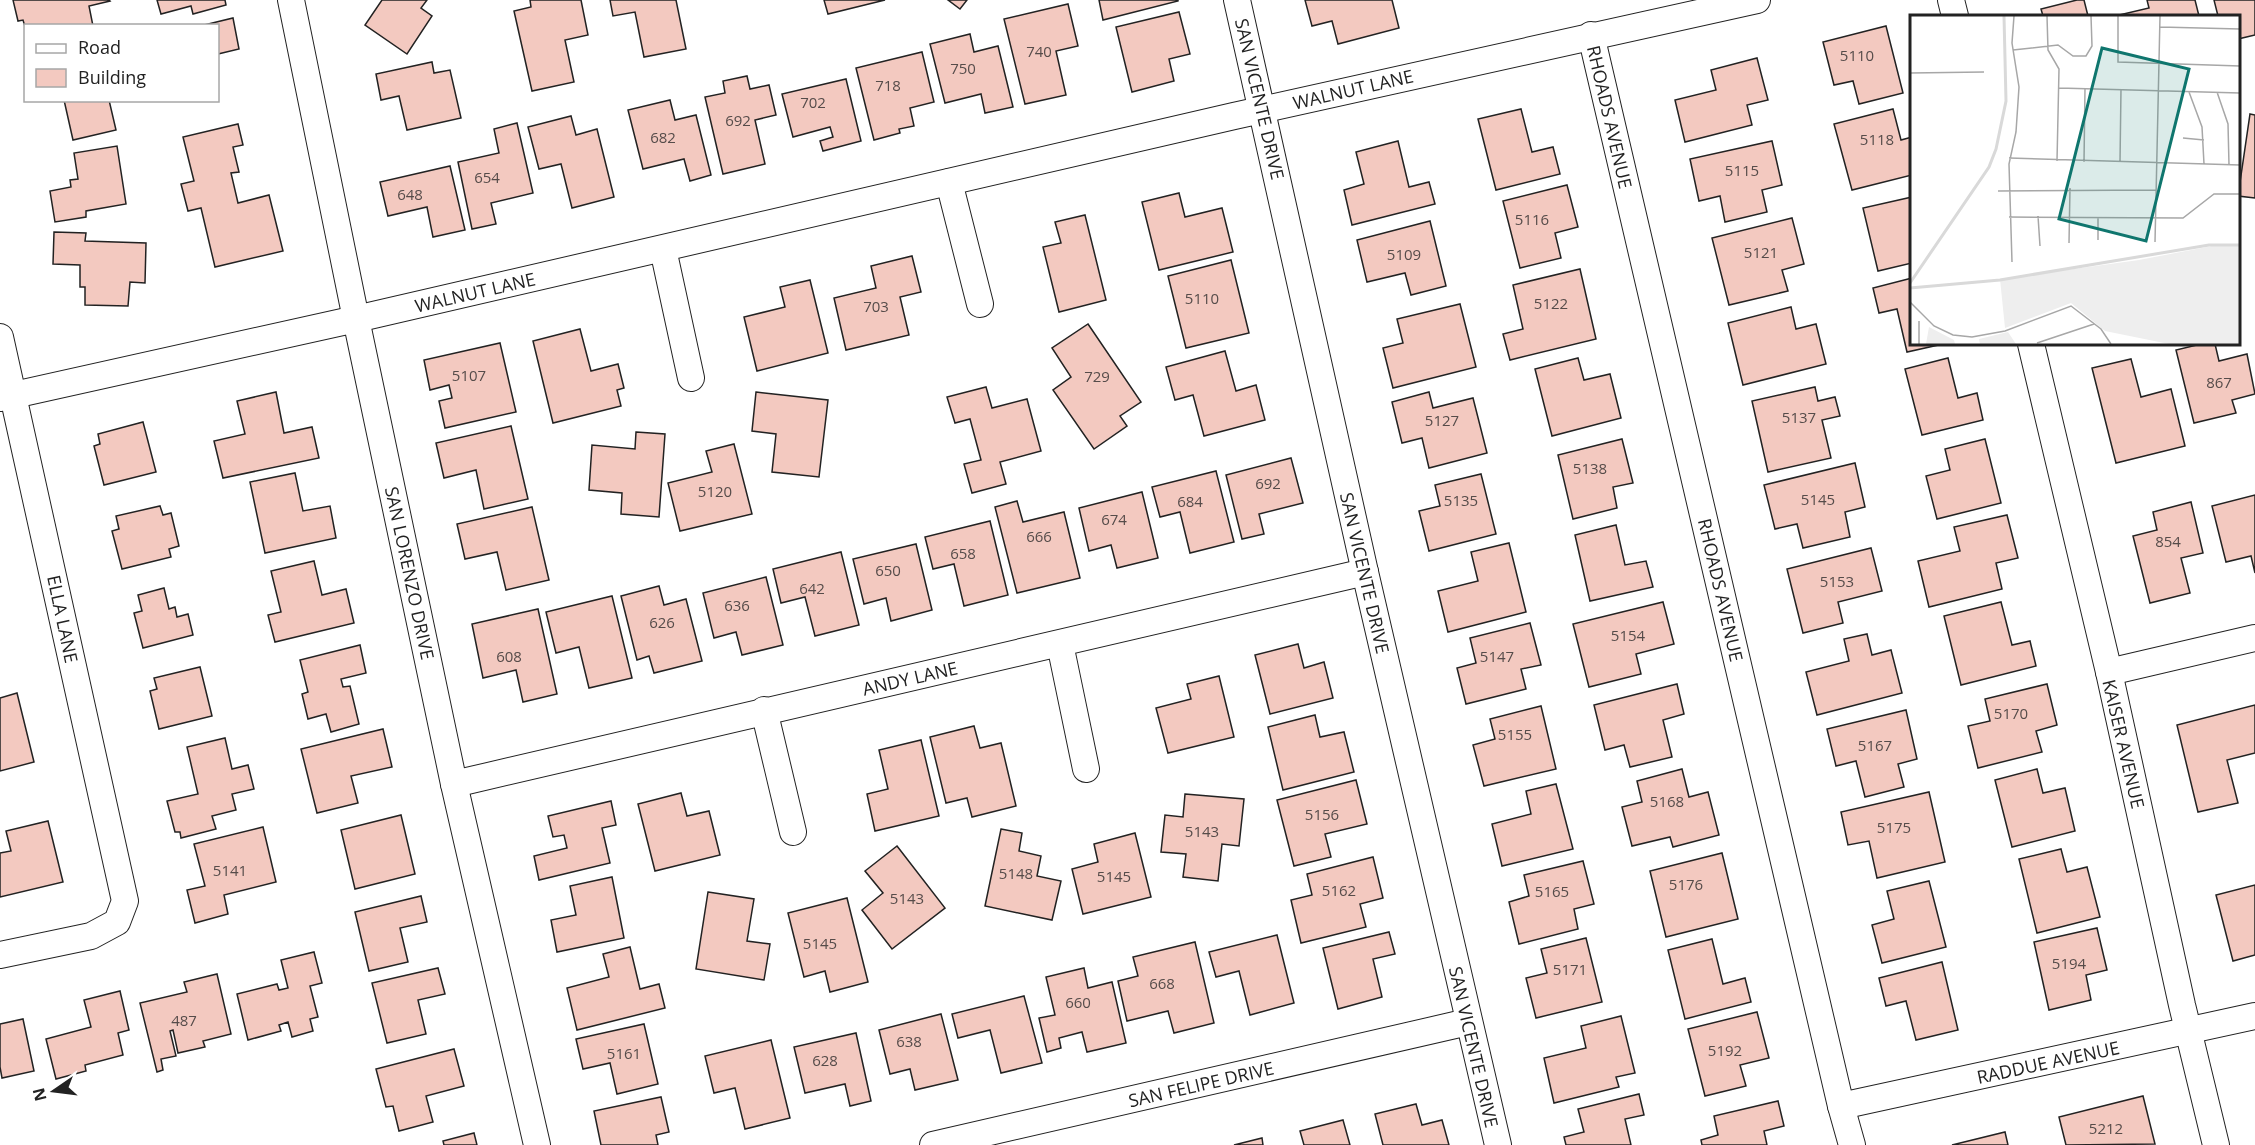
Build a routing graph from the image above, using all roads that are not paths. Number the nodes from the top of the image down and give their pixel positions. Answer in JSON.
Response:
{"nodes":[{"id":1,"x":291,"y":0,"type":"edge"},
{"id":2,"x":1237,"y":0,"type":"edge"},
{"id":3,"x":1757,"y":0,"type":"edge"},
{"id":4,"x":1951,"y":0,"type":"edge"},
{"id":5,"x":1955,"y":15,"type":"edge"},
{"id":6,"x":1591,"y":35,"type":"junction"},
{"id":7,"x":1263,"y":109,"type":"junction"},
{"id":8,"x":949,"y":182,"type":"junction"},
{"id":9,"x":663,"y":249,"type":"junction"},
{"id":10,"x":980,"y":304,"type":"dead end"},
{"id":11,"x":356,"y":320,"type":"junction"},
{"id":12,"x":0,"y":337,"type":"edge"},
{"id":13,"x":2031,"y":345,"type":"edge"},
{"id":14,"x":691,"y":378,"type":"dead end"},
{"id":15,"x":6,"y":396,"type":"edge"},
{"id":16,"x":1365,"y":573,"type":"junction"},
{"id":17,"x":2255,"y":638,"type":"edge"},
{"id":18,"x":1060,"y":645,"type":"junction"},
{"id":19,"x":2109,"y":672,"type":"junction"},
{"id":20,"x":764,"y":710,"type":"junction"},
{"id":21,"x":1086,"y":769,"type":"dead end"},
{"id":22,"x":454,"y":784,"type":"junction"},
{"id":23,"x":793,"y":832,"type":"dead end"},
{"id":24,"x":0,"y":956,"type":"edge"},
{"id":25,"x":2255,"y":1016,"type":"edge"},
{"id":26,"x":1468,"y":1022,"type":"junction"},
{"id":27,"x":2188,"y":1032,"type":"junction"},
{"id":28,"x":1841,"y":1106,"type":"junction"},
{"id":29,"x":537,"y":1145,"type":"edge"},
{"id":30,"x":933,"y":1145,"type":"edge"},
{"id":31,"x":1498,"y":1145,"type":"edge"},
{"id":32,"x":1852,"y":1145,"type":"edge"},
{"id":33,"x":2216,"y":1145,"type":"edge"}],
"edges":[{"from":1,"to":11,"type":"street","name":"SAN LORENZO DRIVE"},
{"from":2,"to":7,"type":"street","name":"SAN VICENTE DRIVE"},
{"from":3,"to":6,"type":"street","name":"WALNUT LANE"},
{"from":4,"to":5,"type":"street"},
{"from":6,"to":7,"type":"street","name":"WALNUT LANE"},
{"from":6,"to":28,"type":"street","name":"RHOADS AVENUE"},
{"from":7,"to":8,"type":"street","name":"WALNUT LANE"},
{"from":7,"to":16,"type":"street","name":"SAN VICENTE DRIVE"},
{"from":8,"to":9,"type":"street","name":"WALNUT LANE"},
{"from":8,"to":10,"type":"street"},
{"from":9,"to":11,"type":"street","name":"WALNUT LANE"},
{"from":9,"to":14,"type":"street"},
{"from":11,"to":15,"type":"street","name":"WALNUT LANE"},
{"from":11,"to":22,"type":"street","name":"SAN LORENZO DRIVE"},
{"from":12,"to":15,"type":"street","name":"ELLA LANE"},
{"from":13,"to":19,"type":"street","name":"KAISER AVENUE"},
{"from":15,"to":24,"type":"street","name":"ELLA LANE"},
{"from":16,"to":18,"type":"street","name":"ANDY LANE"},
{"from":16,"to":26,"type":"street","name":"SAN VICENTE DRIVE"},
{"from":17,"to":19,"type":"street"},
{"from":18,"to":20,"type":"street","name":"ANDY LANE"},
{"from":18,"to":21,"type":"street"},
{"from":19,"to":27,"type":"street","name":"KAISER AVENUE"},
{"from":20,"to":22,"type":"street","name":"ANDY LANE"},
{"from":20,"to":23,"type":"street"},
{"from":22,"to":29,"type":"street","name":"SAN LORENZO DRIVE"},
{"from":25,"to":27,"type":"street","name":"RADDUE AVENUE"},
{"from":26,"to":30,"type":"street","name":"SAN FELIPE DRIVE"},
{"from":26,"to":31,"type":"street","name":"SAN VICENTE DRIVE"},
{"from":27,"to":28,"type":"street","name":"RADDUE AVENUE"},
{"from":27,"to":33,"type":"street","name":"KAISER AVENUE"},
{"from":28,"to":32,"type":"street","name":"RHOADS AVENUE"}]}
